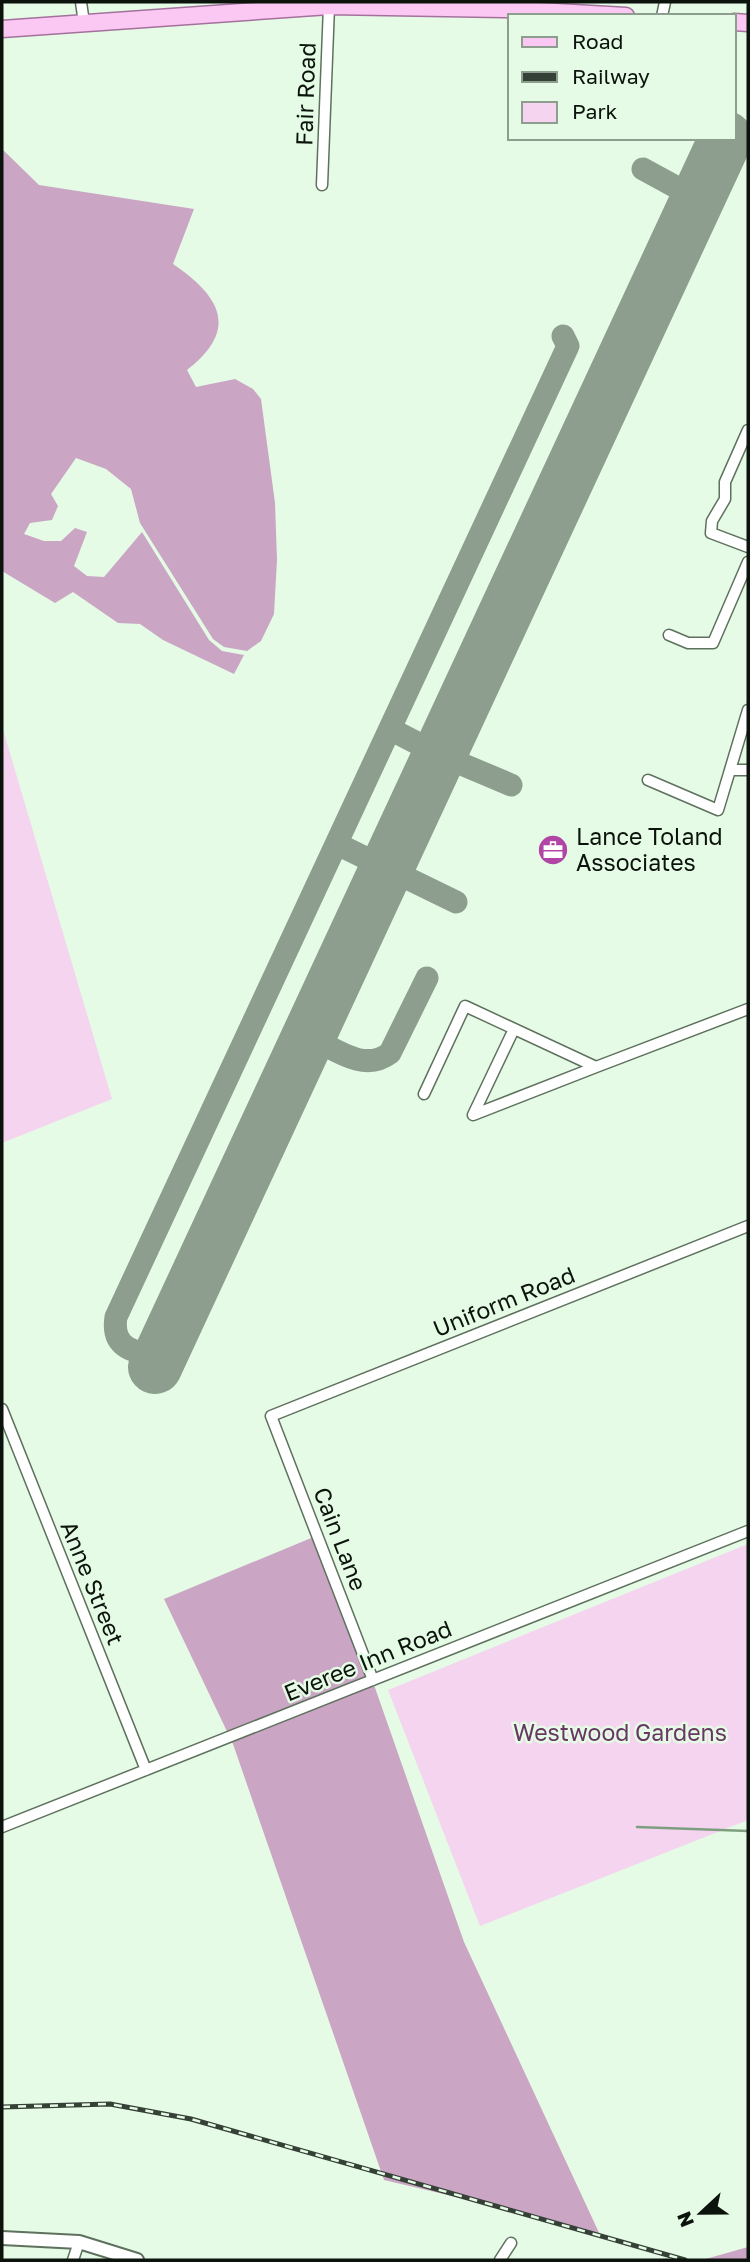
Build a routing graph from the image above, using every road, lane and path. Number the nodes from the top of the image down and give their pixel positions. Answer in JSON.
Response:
{"nodes":[{"id":1,"x":81,"y":2,"type":"edge"},
{"id":2,"x":329,"y":6,"type":"junction"},
{"id":3,"x":529,"y":6,"type":"edge"},
{"id":4,"x":607,"y":14,"type":"edge"},
{"id":5,"x":84,"y":23,"type":"junction"},
{"id":6,"x":2,"y":29,"type":"edge"},
{"id":7,"x":322,"y":185,"type":"dead end"},
{"id":8,"x":748,"y":430,"type":"edge"},
{"id":9,"x":748,"y":547,"type":"edge"},
{"id":10,"x":748,"y":562,"type":"edge"},
{"id":11,"x":669,"y":635,"type":"dead end"},
{"id":12,"x":748,"y":715,"type":"edge"},
{"id":13,"x":730,"y":770,"type":"junction"},
{"id":14,"x":748,"y":770,"type":"edge"},
{"id":15,"x":648,"y":780,"type":"dead end"},
{"id":16,"x":748,"y":1009,"type":"edge"},
{"id":17,"x":514,"y":1029,"type":"junction"},
{"id":18,"x":596,"y":1067,"type":"junction"},
{"id":19,"x":424,"y":1094,"type":"dead end"},
{"id":20,"x":748,"y":1226,"type":"edge"},
{"id":21,"x":2,"y":1409,"type":"edge"},
{"id":22,"x":274,"y":1415,"type":"joint"},
{"id":23,"x":748,"y":1531,"type":"edge"},
{"id":24,"x":373,"y":1680,"type":"junction"},
{"id":25,"x":146,"y":1770,"type":"junction"},
{"id":26,"x":2,"y":1827,"type":"edge"},
{"id":27,"x":2,"y":2238,"type":"edge"},
{"id":28,"x":79,"y":2242,"type":"junction"},
{"id":29,"x":511,"y":2243,"type":"dead end"},
{"id":30,"x":73,"y":2260,"type":"edge"},
{"id":31,"x":137,"y":2260,"type":"edge"},
{"id":32,"x":500,"y":2260,"type":"edge"}],
"edges":[{"from":1,"to":5,"type":"street"},
{"from":2,"to":3,"type":"main road"},
{"from":2,"to":5,"type":"main road"},
{"from":2,"to":7,"type":"street","name":"Fair Road"},
{"from":3,"to":4,"type":"main road"},
{"from":5,"to":6,"type":"main road"},
{"from":8,"to":9,"type":"street"},
{"from":10,"to":11,"type":"street"},
{"from":12,"to":13,"type":"street"},
{"from":13,"to":14,"type":"street"},
{"from":13,"to":15,"type":"street"},
{"from":16,"to":18,"type":"street"},
{"from":17,"to":18,"type":"street"},
{"from":17,"to":18,"type":"street"},
{"from":17,"to":19,"type":"street"},
{"from":20,"to":22,"type":"street","name":"Uniform Road"},
{"from":21,"to":25,"type":"street","name":"Anne Street"},
{"from":22,"to":24,"type":"street","name":"Cain Lane"},
{"from":23,"to":24,"type":"street","name":"Everee Inn Road"},
{"from":24,"to":25,"type":"street","name":"Everee Inn Road"},
{"from":25,"to":26,"type":"street","name":"Everee Inn Road"},
{"from":27,"to":28,"type":"street"},
{"from":28,"to":30,"type":"street"},
{"from":28,"to":31,"type":"street"},
{"from":29,"to":32,"type":"street"}]}
